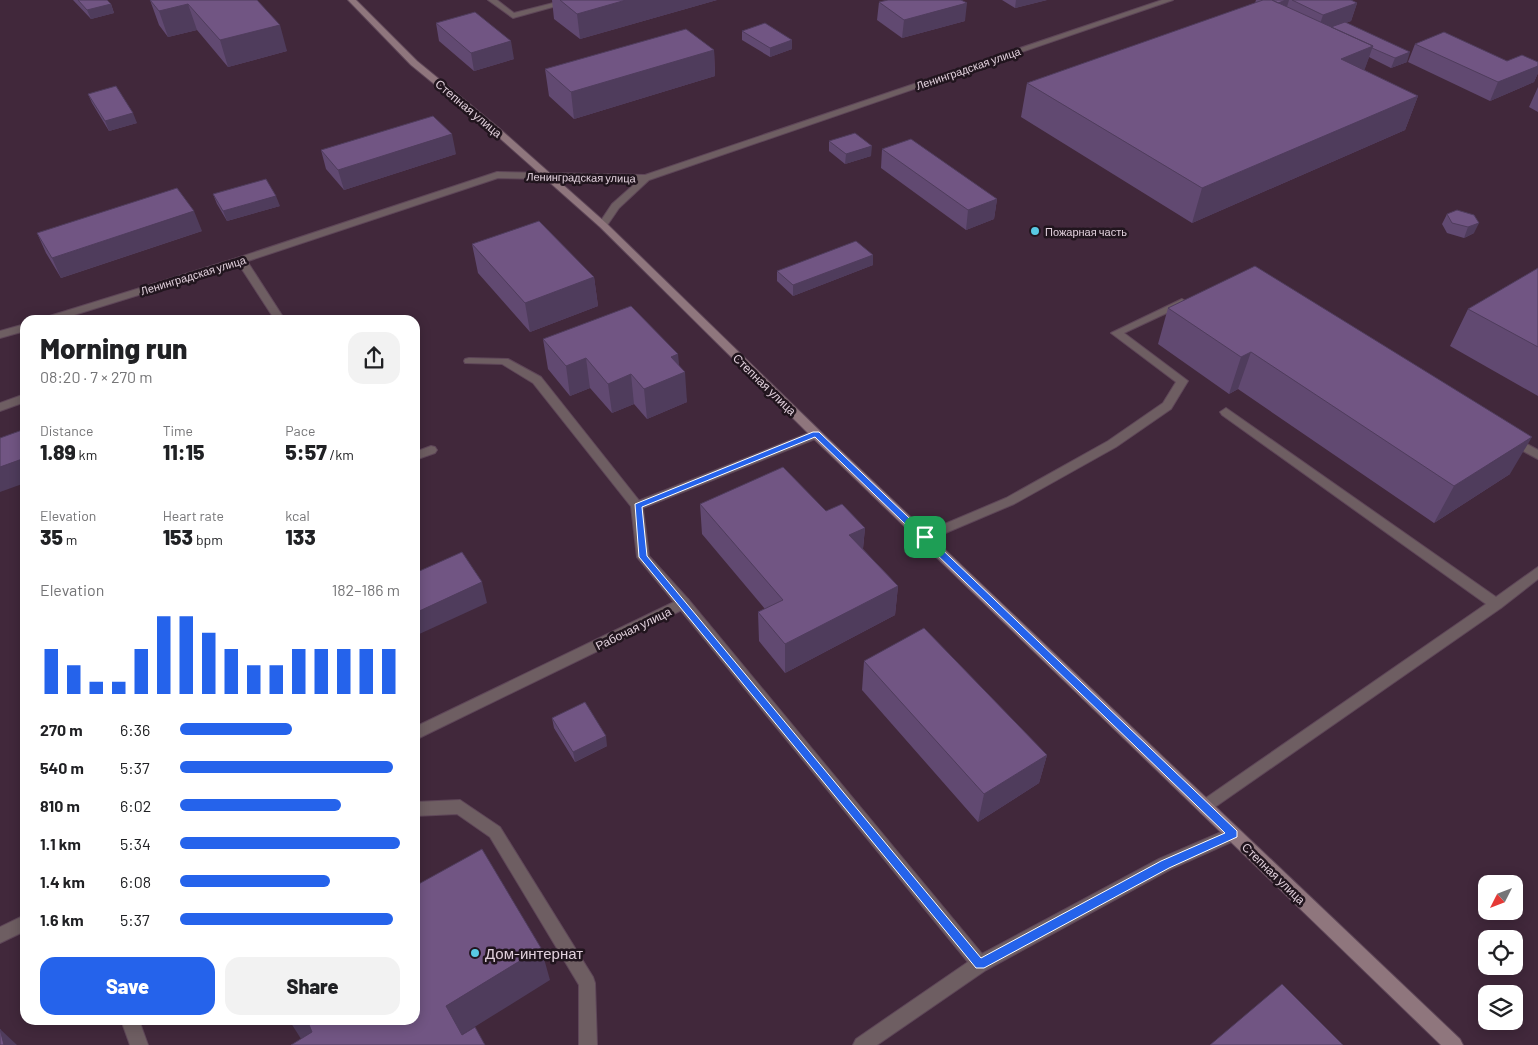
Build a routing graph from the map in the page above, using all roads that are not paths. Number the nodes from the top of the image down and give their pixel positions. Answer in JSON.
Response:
{"nodes":[{"id":1,"x":352,"y":0,"type":"edge"},
{"id":2,"x":492,"y":0,"type":"edge"},
{"id":3,"x":574,"y":0,"type":"edge"},
{"id":4,"x":1169,"y":0,"type":"edge"},
{"id":5,"x":548,"y":177,"type":"junction"},
{"id":6,"x":646,"y":178,"type":"junction"},
{"id":7,"x":603,"y":225,"type":"junction"},
{"id":8,"x":241,"y":260,"type":"junction"},
{"id":9,"x":1194,"y":296,"type":"edge"},
{"id":10,"x":63,"y":315,"type":"edge"},
{"id":11,"x":277,"y":315,"type":"edge"},
{"id":12,"x":20,"y":328,"type":"edge"},
{"id":13,"x":0,"y":334,"type":"edge"},
{"id":14,"x":469,"y":361,"type":"dead end"},
{"id":15,"x":20,"y":400,"type":"edge"},
{"id":16,"x":0,"y":407,"type":"edge"},
{"id":17,"x":1226,"y":412,"type":"dead end"},
{"id":18,"x":816,"y":434,"type":"junction"},
{"id":19,"x":1504,"y":435,"type":"edge"},
{"id":20,"x":432,"y":450,"type":"dead end"},
{"id":21,"x":420,"y":454,"type":"edge"},
{"id":22,"x":1538,"y":456,"type":"edge"},
{"id":23,"x":637,"y":506,"type":"junction"},
{"id":24,"x":925,"y":537,"type":"junction"},
{"id":25,"x":1538,"y":572,"type":"edge"},
{"id":26,"x":684,"y":603,"type":"junction"},
{"id":27,"x":1496,"y":604,"type":"junction"},
{"id":28,"x":420,"y":732,"type":"edge"},
{"id":29,"x":1205,"y":806,"type":"junction"},
{"id":30,"x":420,"y":809,"type":"edge"},
{"id":31,"x":1233,"y":834,"type":"junction"},
{"id":32,"x":20,"y":925,"type":"edge"},
{"id":33,"x":0,"y":934,"type":"edge"},
{"id":34,"x":980,"y":964,"type":"junction"},
{"id":35,"x":132,"y":1025,"type":"edge"},
{"id":36,"x":138,"y":1045,"type":"edge"},
{"id":37,"x":588,"y":1045,"type":"edge"},
{"id":38,"x":862,"y":1045,"type":"edge"},
{"id":39,"x":1454,"y":1045,"type":"edge"}],
"edges":[{"from":1,"to":5,"type":"street","name":"Степная улица"},
{"from":2,"to":3,"type":"street"},
{"from":4,"to":6,"type":"street","name":"Ленинградская улица"},
{"from":5,"to":6,"type":"street","name":"Ленинградская улица"},
{"from":5,"to":7,"type":"street","name":"Степная улица"},
{"from":5,"to":8,"type":"street","name":"Ленинградская улица"},
{"from":6,"to":7,"type":"street"},
{"from":7,"to":18,"type":"street","name":"Степная улица"},
{"from":8,"to":10,"type":"street","name":"Ленинградская улица"},
{"from":8,"to":11,"type":"street"},
{"from":9,"to":24,"type":"street"},
{"from":12,"to":13,"type":"street"},
{"from":14,"to":23,"type":"street"},
{"from":15,"to":16,"type":"street"},
{"from":17,"to":27,"type":"street"},
{"from":18,"to":23,"type":"street"},
{"from":18,"to":24,"type":"street","name":"Степная улица"},
{"from":19,"to":22,"type":"street"},
{"from":20,"to":21,"type":"street"},
{"from":23,"to":26,"type":"street","name":"Рабочая улица"},
{"from":24,"to":29,"type":"street","name":"Степная улица"},
{"from":25,"to":27,"type":"street"},
{"from":26,"to":28,"type":"street","name":"Рабочая улица"},
{"from":26,"to":34,"type":"street"},
{"from":27,"to":29,"type":"street"},
{"from":29,"to":31,"type":"street","name":"Степная улица"},
{"from":30,"to":37,"type":"street"},
{"from":31,"to":34,"type":"street"},
{"from":31,"to":39,"type":"street","name":"Степная улица"},
{"from":32,"to":33,"type":"street"},
{"from":34,"to":38,"type":"street"},
{"from":35,"to":36,"type":"street"}]}
